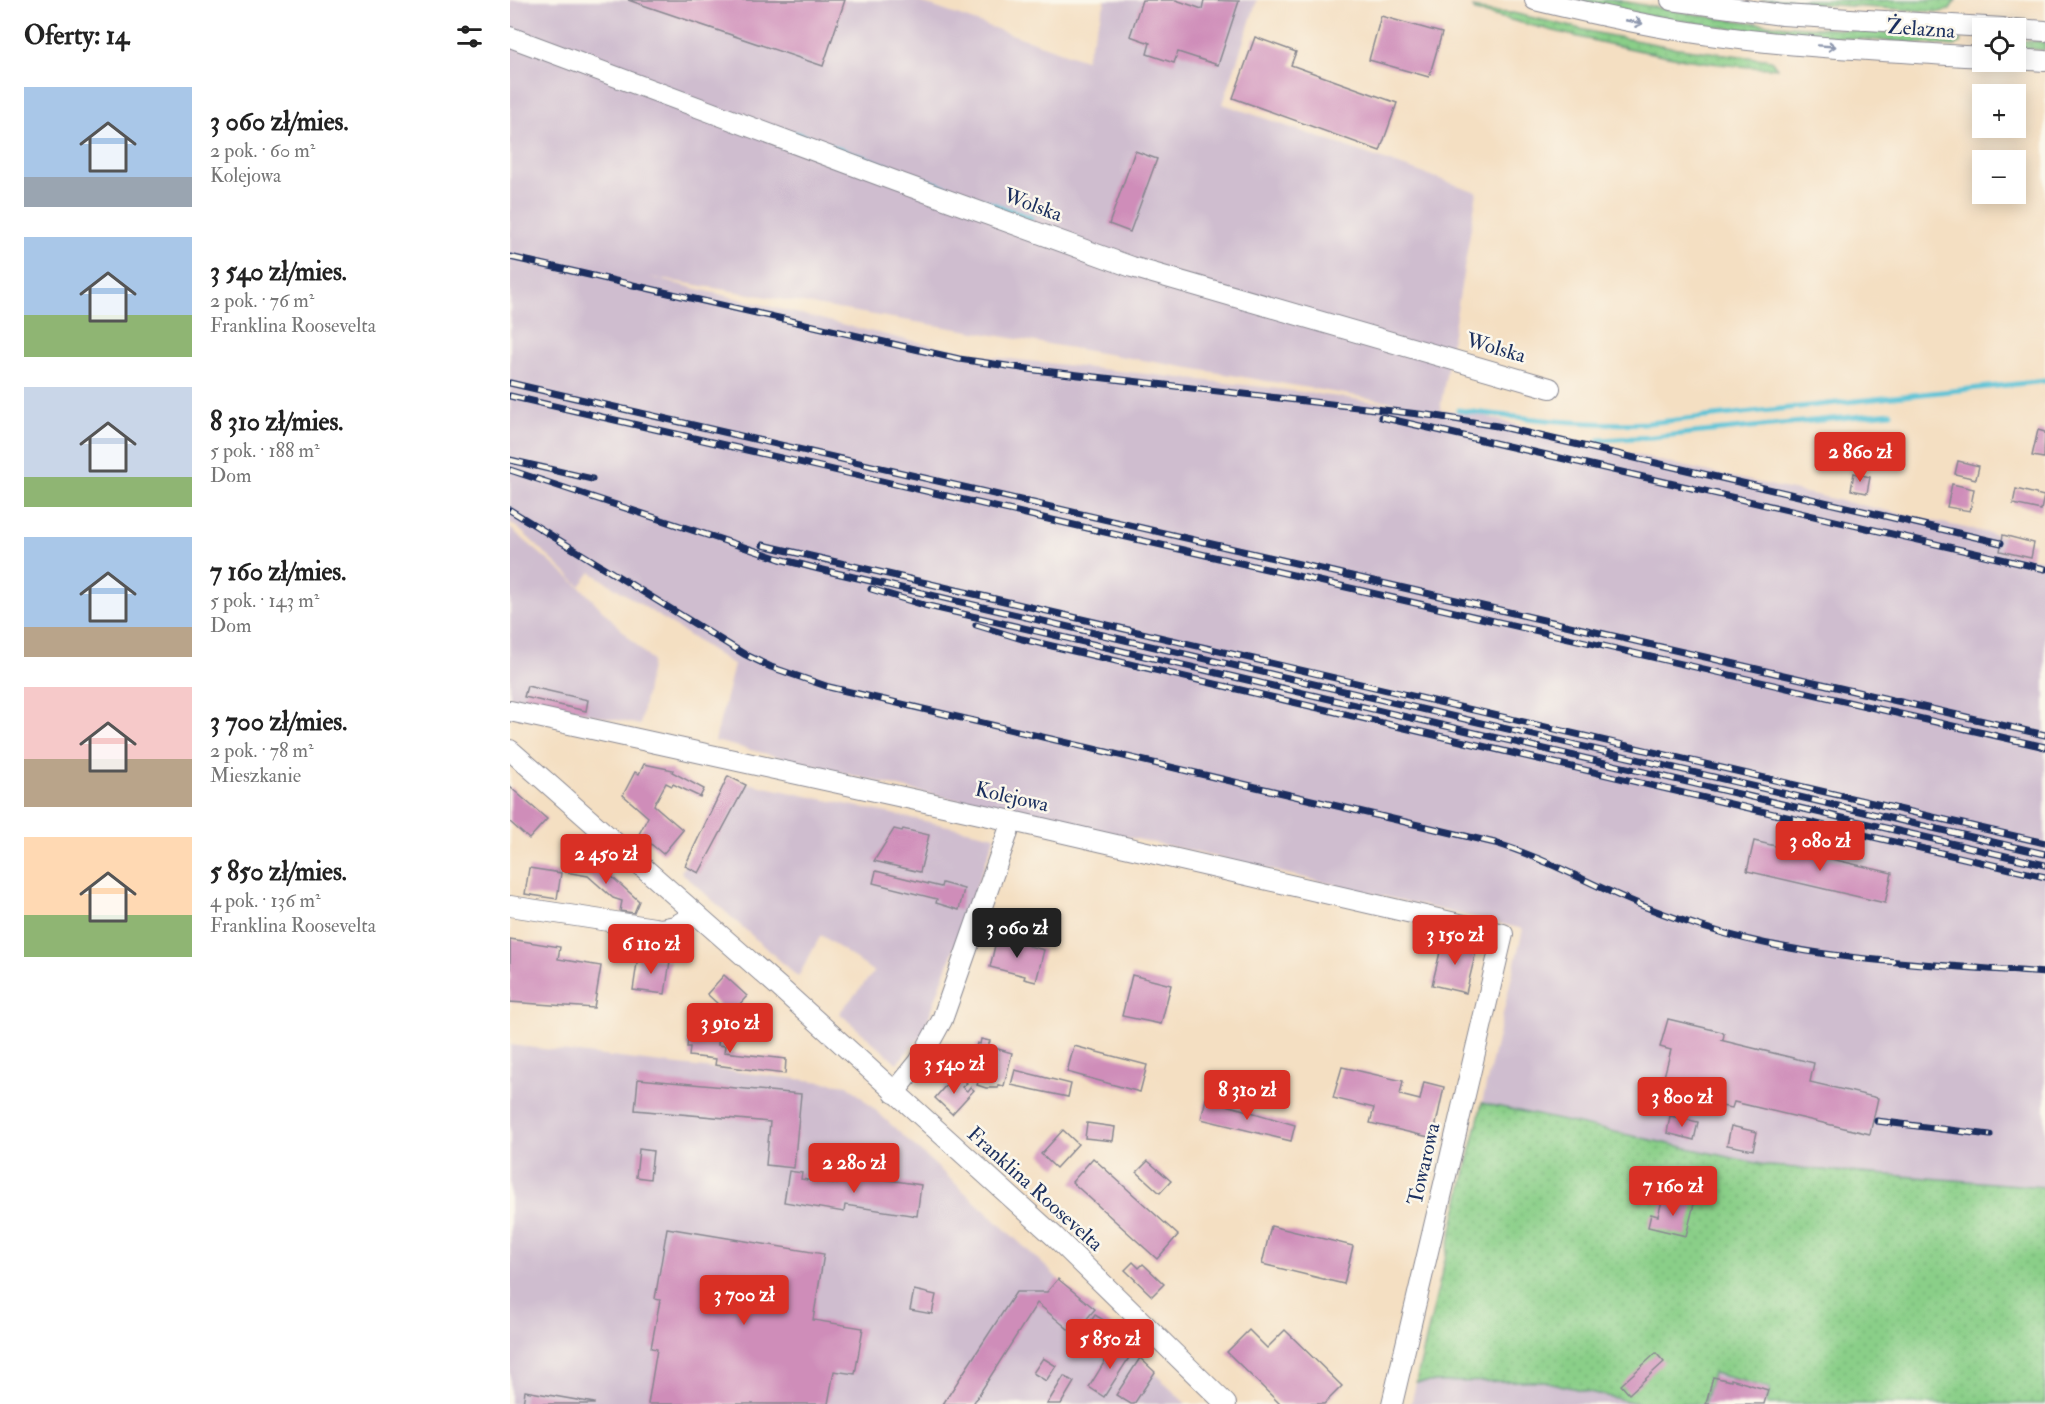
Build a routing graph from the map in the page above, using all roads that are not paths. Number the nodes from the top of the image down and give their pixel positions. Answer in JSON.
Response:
{"nodes":[{"id":1,"x":1536,"y":0,"type":"edge"},
{"id":2,"x":1671,"y":0,"type":"edge"},
{"id":3,"x":1972,"y":26,"type":"edge"},
{"id":4,"x":2026,"y":30,"type":"edge"},
{"id":5,"x":2045,"y":31,"type":"edge"},
{"id":6,"x":510,"y":37,"type":"edge"},
{"id":7,"x":1972,"y":56,"type":"edge"},
{"id":8,"x":2026,"y":60,"type":"edge"},
{"id":9,"x":2045,"y":61,"type":"edge"},
{"id":10,"x":1550,"y":388,"type":"dead end"},
{"id":11,"x":510,"y":711,"type":"edge"},
{"id":12,"x":510,"y":750,"type":"edge"},
{"id":13,"x":1012,"y":821,"type":"junction"},
{"id":14,"x":510,"y":906,"type":"edge"},
{"id":15,"x":696,"y":914,"type":"junction"},
{"id":16,"x":1503,"y":934,"type":"joint"},
{"id":17,"x":894,"y":1092,"type":"junction"},
{"id":18,"x":1226,"y":1404,"type":"edge"},
{"id":19,"x":1392,"y":1404,"type":"edge"}],
"edges":[{"from":1,"to":7,"type":"street","name":"Żelazna","one_way":true},
{"from":2,"to":3,"type":"street","name":"Żelazna"},
{"from":4,"to":5,"type":"street"},
{"from":6,"to":10,"type":"street","name":"Wolska"},
{"from":8,"to":9,"type":"street"},
{"from":11,"to":13,"type":"street","name":"Kolejowa"},
{"from":12,"to":15,"type":"street","name":"Franklina Roosevelta"},
{"from":13,"to":16,"type":"street","name":"Kolejowa"},
{"from":13,"to":17,"type":"street"},
{"from":14,"to":15,"type":"street"},
{"from":15,"to":17,"type":"street","name":"Franklina Roosevelta"},
{"from":16,"to":19,"type":"street","name":"Towarowa"},
{"from":17,"to":18,"type":"street","name":"Franklina Roosevelta"}]}
